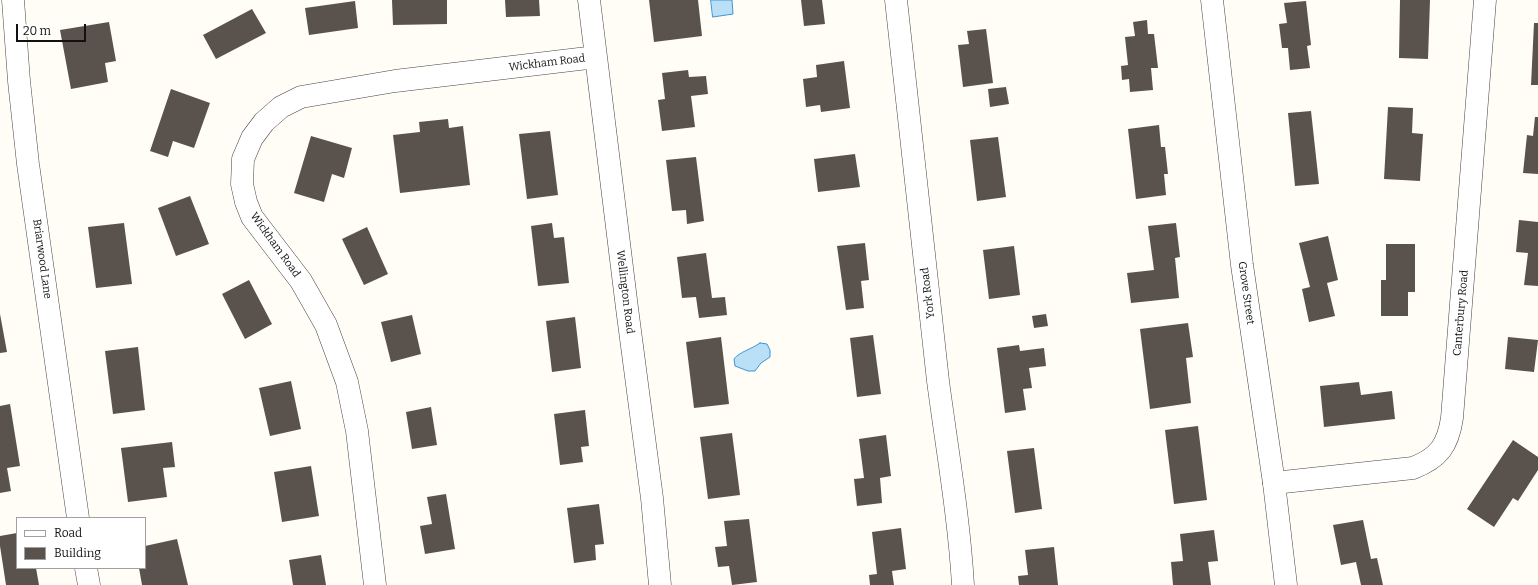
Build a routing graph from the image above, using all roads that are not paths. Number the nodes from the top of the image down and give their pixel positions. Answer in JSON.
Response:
{"nodes":[{"id":1,"x":13,"y":0,"type":"edge"},
{"id":2,"x":589,"y":0,"type":"edge"},
{"id":3,"x":896,"y":0,"type":"edge"},
{"id":4,"x":1212,"y":0,"type":"edge"},
{"id":5,"x":1485,"y":0,"type":"edge"},
{"id":6,"x":596,"y":57,"type":"junction"},
{"id":7,"x":1274,"y":483,"type":"junction"},
{"id":8,"x":78,"y":517,"type":"edge"},
{"id":9,"x":86,"y":569,"type":"edge"},
{"id":10,"x":89,"y":585,"type":"edge"},
{"id":11,"x":375,"y":585,"type":"edge"},
{"id":12,"x":660,"y":585,"type":"edge"},
{"id":13,"x":963,"y":585,"type":"edge"},
{"id":14,"x":1286,"y":585,"type":"edge"}],
"edges":[{"from":1,"to":8,"type":"street","name":"Briarwood Lane"},
{"from":2,"to":6,"type":"street","name":"Wellington Road"},
{"from":3,"to":13,"type":"street","name":"York Road"},
{"from":4,"to":7,"type":"street","name":"Grove Street"},
{"from":5,"to":7,"type":"street","name":"Canterbury Road"},
{"from":6,"to":11,"type":"street","name":"Wickham Road"},
{"from":6,"to":12,"type":"street","name":"Wellington Road"},
{"from":7,"to":14,"type":"street","name":"Grove Street"},
{"from":9,"to":10,"type":"street"}]}
